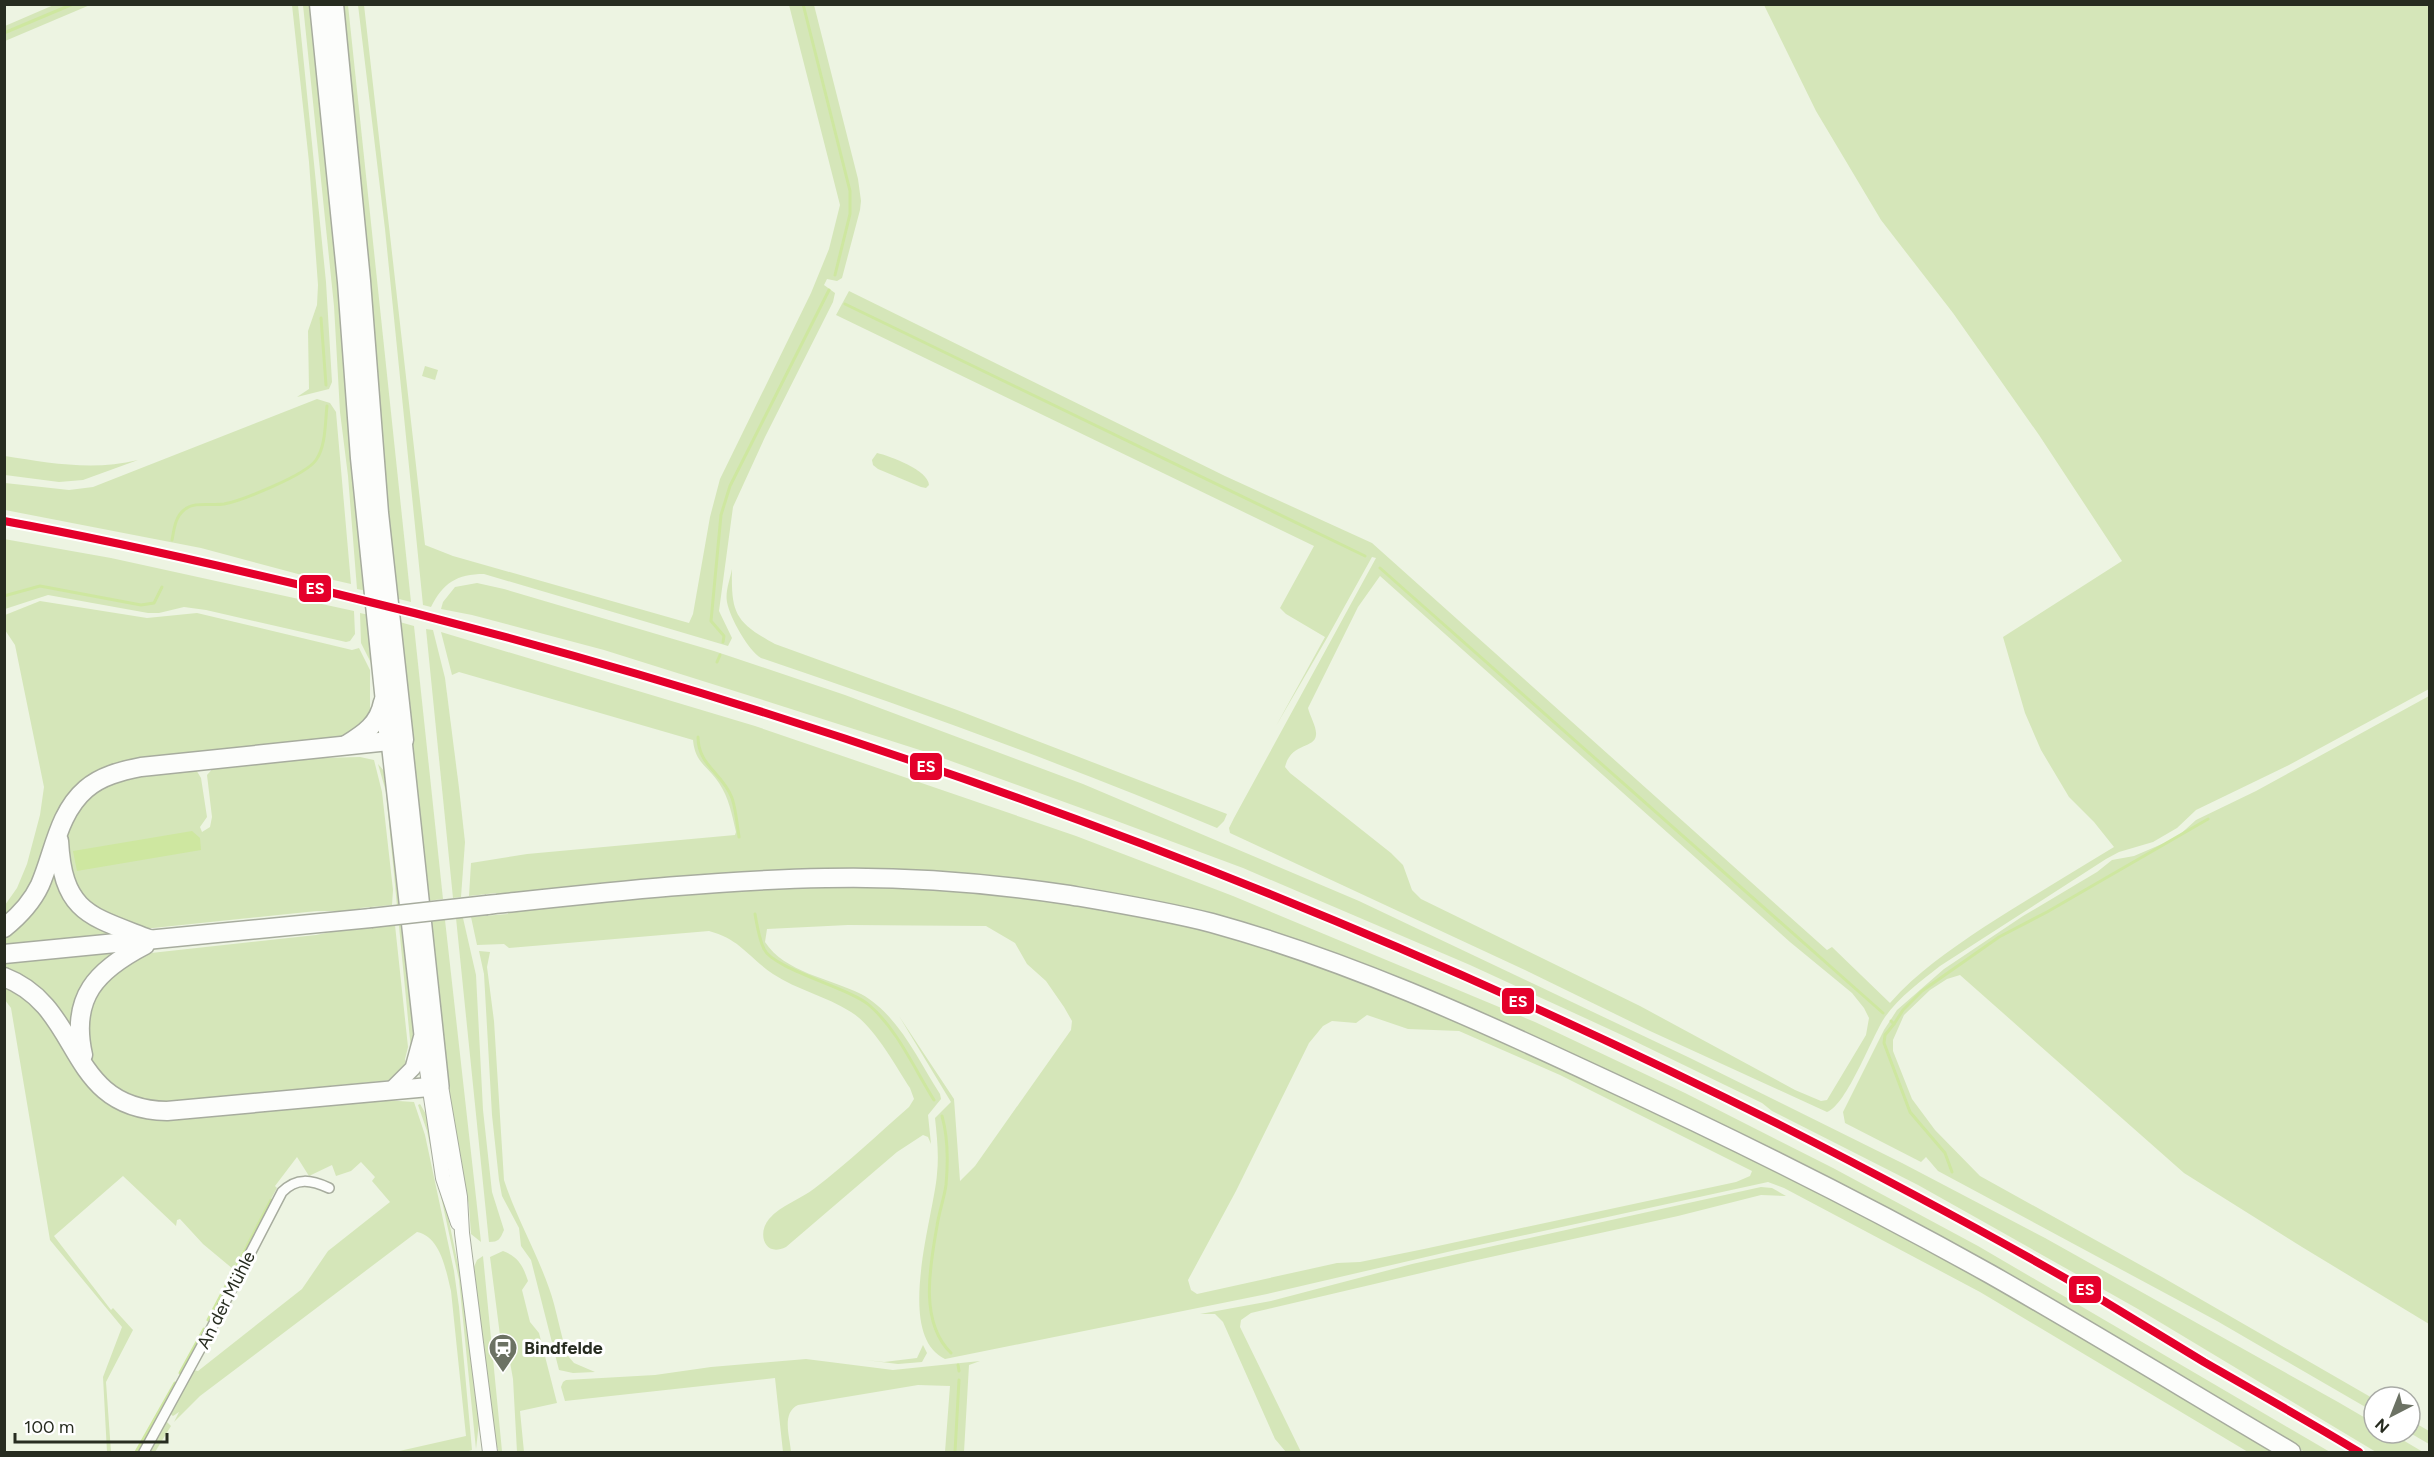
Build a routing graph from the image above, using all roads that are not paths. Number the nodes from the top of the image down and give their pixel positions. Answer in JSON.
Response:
{"nodes":[{"id":1,"x":319,"y":4,"type":"edge"},
{"id":2,"x":334,"y":4,"type":"edge"},
{"id":3,"x":384,"y":696,"type":"junction"},
{"id":4,"x":396,"y":741,"type":"junction"},
{"id":5,"x":345,"y":746,"type":"junction"},
{"id":6,"x":59,"y":833,"type":"junction"},
{"id":7,"x":4,"y":928,"type":"edge"},
{"id":8,"x":153,"y":941,"type":"junction"},
{"id":9,"x":4,"y":954,"type":"edge"},
{"id":10,"x":4,"y":977,"type":"edge"},
{"id":11,"x":422,"y":1035,"type":"junction"},
{"id":12,"x":86,"y":1068,"type":"junction"},
{"id":13,"x":432,"y":1087,"type":"junction"},
{"id":14,"x":391,"y":1090,"type":"junction"},
{"id":15,"x":328,"y":1188,"type":"dead end"},
{"id":16,"x":144,"y":1452,"type":"edge"},
{"id":17,"x":490,"y":1452,"type":"edge"},
{"id":18,"x":2291,"y":1452,"type":"edge"}],
"edges":[{"from":1,"to":3,"type":"highway"},
{"from":2,"to":4,"type":"highway"},
{"from":3,"to":4,"type":"highway"},
{"from":3,"to":5,"type":"highway"},
{"from":4,"to":5,"type":"highway"},
{"from":4,"to":11,"type":"main road"},
{"from":4,"to":13,"type":"main road"},
{"from":5,"to":6,"type":"highway"},
{"from":6,"to":7,"type":"highway"},
{"from":6,"to":8,"type":"highway"},
{"from":8,"to":9,"type":"highway"},
{"from":8,"to":12,"type":"highway"},
{"from":8,"to":18,"type":"highway","bridge":true},
{"from":10,"to":12,"type":"highway"},
{"from":11,"to":13,"type":"main road"},
{"from":11,"to":14,"type":"main road"},
{"from":12,"to":14,"type":"highway"},
{"from":13,"to":14,"type":"highway"},
{"from":13,"to":17,"type":"main road"},
{"from":15,"to":16,"type":"street","name":"An der Mühle"}]}
